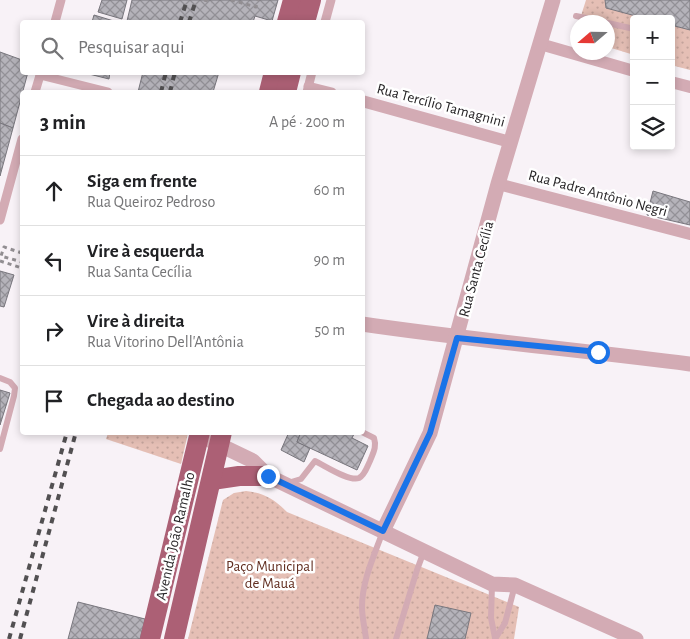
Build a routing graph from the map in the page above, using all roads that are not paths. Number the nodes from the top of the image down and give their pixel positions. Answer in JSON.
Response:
{"nodes":[{"id":1,"x":61,"y":0,"type":"edge"},
{"id":2,"x":293,"y":0,"type":"edge"},
{"id":3,"x":312,"y":0,"type":"edge"},
{"id":4,"x":331,"y":0,"type":"edge"},
{"id":5,"x":553,"y":0,"type":"edge"},
{"id":6,"x":56,"y":20,"type":"edge"},
{"id":7,"x":288,"y":20,"type":"edge"},
{"id":8,"x":306,"y":20,"type":"edge"},
{"id":9,"x":326,"y":20,"type":"edge"},
{"id":10,"x":615,"y":25,"type":"edge"},
{"id":11,"x":630,"y":28,"type":"edge"},
{"id":12,"x":540,"y":44,"type":"junction"},
{"id":13,"x":630,"y":70,"type":"edge"},
{"id":14,"x":41,"y":75,"type":"edge"},
{"id":15,"x":45,"y":75,"type":"edge"},
{"id":16,"x":273,"y":75,"type":"edge"},
{"id":17,"x":289,"y":75,"type":"edge"},
{"id":18,"x":311,"y":75,"type":"edge"},
{"id":19,"x":675,"y":83,"type":"edge"},
{"id":20,"x":690,"y":87,"type":"edge"},
{"id":21,"x":308,"y":89,"type":"edge"},
{"id":22,"x":36,"y":90,"type":"edge"},
{"id":23,"x":101,"y":90,"type":"edge"},
{"id":24,"x":270,"y":90,"type":"edge"},
{"id":25,"x":286,"y":90,"type":"edge"},
{"id":26,"x":365,"y":102,"type":"edge"},
{"id":27,"x":510,"y":142,"type":"junction"},
{"id":28,"x":20,"y":146,"type":"edge"},
{"id":29,"x":498,"y":184,"type":"junction"},
{"id":30,"x":0,"y":220,"type":"edge"},
{"id":31,"x":690,"y":234,"type":"edge"},
{"id":32,"x":365,"y":324,"type":"edge"},
{"id":33,"x":457,"y":338,"type":"junction"},
{"id":34,"x":690,"y":364,"type":"edge"},
{"id":35,"x":0,"y":378,"type":"edge"},
{"id":36,"x":365,"y":434,"type":"edge"},
{"id":37,"x":198,"y":435,"type":"edge"},
{"id":38,"x":207,"y":435,"type":"edge"},
{"id":39,"x":221,"y":438,"type":"edge"},
{"id":40,"x":0,"y":449,"type":"edge"},
{"id":41,"x":200,"y":480,"type":"junction"},
{"id":42,"x":276,"y":480,"type":"junction"},
{"id":43,"x":383,"y":531,"type":"junction"},
{"id":44,"x":424,"y":550,"type":"junction"},
{"id":45,"x":492,"y":584,"type":"junction"},
{"id":46,"x":515,"y":585,"type":"junction"},
{"id":47,"x":495,"y":638,"type":"edge"},
{"id":48,"x":150,"y":639,"type":"edge"},
{"id":49,"x":174,"y":639,"type":"edge"},
{"id":50,"x":366,"y":639,"type":"edge"},
{"id":51,"x":396,"y":639,"type":"edge"},
{"id":52,"x":636,"y":639,"type":"edge"}],
"edges":[{"from":1,"to":6,"type":"street"},
{"from":2,"to":7,"type":"highway"},
{"from":3,"to":8,"type":"highway"},
{"from":4,"to":9,"type":"street"},
{"from":5,"to":12,"type":"street","name":"Rua Santa Cecília"},
{"from":10,"to":11,"type":"lane"},
{"from":12,"to":13,"type":"street"},
{"from":12,"to":27,"type":"street","name":"Rua Santa Cecília"},
{"from":14,"to":22,"type":"street"},
{"from":15,"to":23,"type":"street"},
{"from":16,"to":24,"type":"highway"},
{"from":17,"to":25,"type":"highway"},
{"from":18,"to":21,"type":"street"},
{"from":19,"to":20,"type":"street"},
{"from":26,"to":27,"type":"street","name":"Rua Tercílio Tamagnini"},
{"from":27,"to":29,"type":"street","name":"Rua Santa Cecília"},
{"from":28,"to":30,"type":"street"},
{"from":29,"to":31,"type":"street","name":"Rua Padre Antônio Negri"},
{"from":29,"to":33,"type":"street","name":"Rua Santa Cecília"},
{"from":32,"to":33,"type":"street"},
{"from":33,"to":34,"type":"street"},
{"from":33,"to":43,"type":"street","name":"Rua Santa Cecília"},
{"from":35,"to":40,"type":"lane"},
{"from":36,"to":42,"type":"lane"},
{"from":37,"to":41,"type":"highway","name":"Avenida João Ramalho"},
{"from":38,"to":39,"type":"street"},
{"from":39,"to":41,"type":"highway","name":"Avenida João Ramalho"},
{"from":39,"to":42,"type":"street"},
{"from":41,"to":42,"type":"highway"},
{"from":41,"to":48,"type":"highway","name":"Avenida João Ramalho"},
{"from":41,"to":49,"type":"highway","name":"Avenida João Ramalho"},
{"from":42,"to":43,"type":"street"},
{"from":43,"to":44,"type":"street"},
{"from":43,"to":50,"type":"lane"},
{"from":44,"to":45,"type":"street"},
{"from":44,"to":51,"type":"lane"},
{"from":45,"to":46,"type":"street"},
{"from":45,"to":47,"type":"lane"},
{"from":46,"to":47,"type":"lane"},
{"from":46,"to":52,"type":"street"}]}
